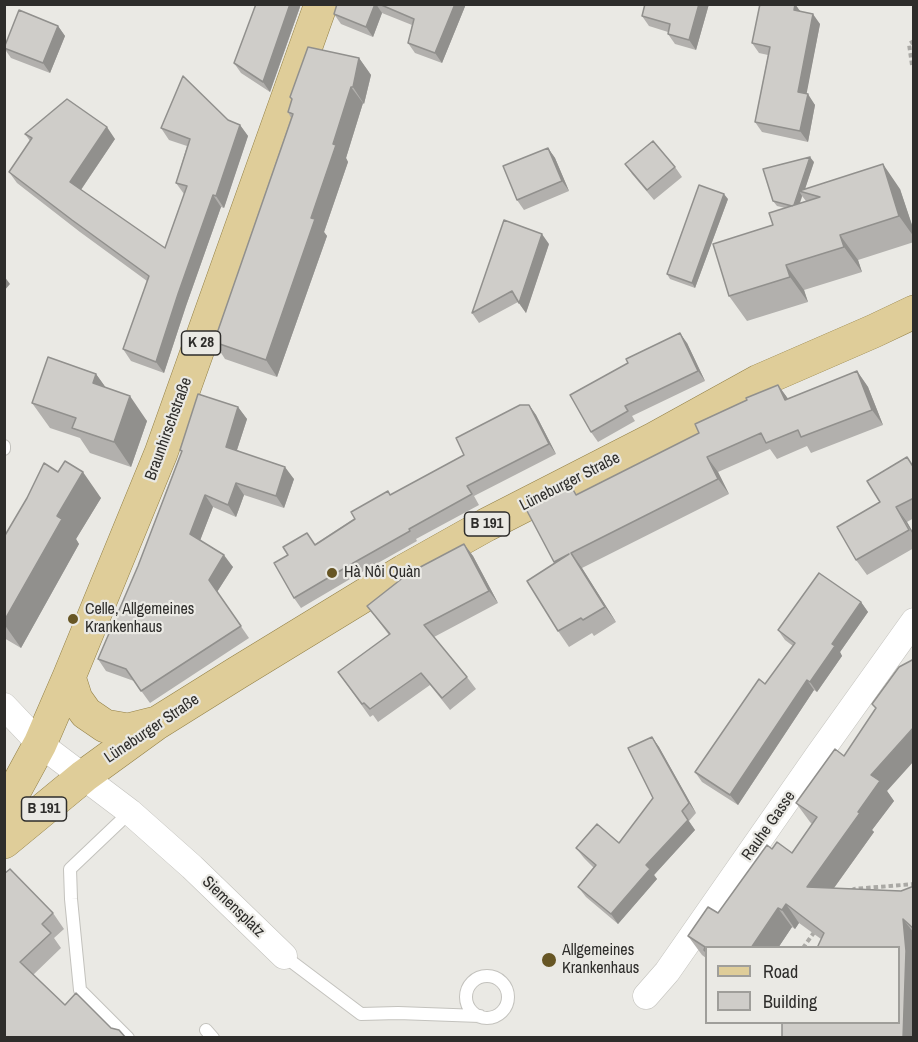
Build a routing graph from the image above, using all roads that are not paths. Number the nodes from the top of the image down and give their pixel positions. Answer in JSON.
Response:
{"nodes":[{"id":1,"x":321,"y":4,"type":"edge"},
{"id":2,"x":914,"y":312,"type":"edge"},
{"id":3,"x":914,"y":621,"type":"edge"},
{"id":4,"x":914,"y":641,"type":"edge"},
{"id":5,"x":890,"y":655,"type":"junction"},
{"id":6,"x":69,"y":677,"type":"junction"},
{"id":7,"x":4,"y":705,"type":"edge"},
{"id":8,"x":157,"y":723,"type":"junction"},
{"id":9,"x":40,"y":744,"type":"junction"},
{"id":10,"x":84,"y":776,"type":"junction"},
{"id":11,"x":4,"y":810,"type":"edge"},
{"id":12,"x":130,"y":812,"type":"junction"},
{"id":13,"x":4,"y":842,"type":"edge"},
{"id":14,"x":284,"y":956,"type":"joint"},
{"id":15,"x":467,"y":995,"type":"junction"},
{"id":16,"x":646,"y":996,"type":"dead end"},
{"id":17,"x":446,"y":1015,"type":"junction"},
{"id":18,"x":480,"y":1016,"type":"junction"},
{"id":19,"x":129,"y":1038,"type":"edge"}],
"edges":[{"from":1,"to":6,"type":"main road","name":"Braunhirschstraße","number":"K 28"},
{"from":2,"to":8,"type":"main road","name":"Lüneburger Straße","number":"B 191"},
{"from":3,"to":5,"type":"street","name":"Rauhe Gasse"},
{"from":4,"to":5,"type":"street","name":"Rauhe Gasse"},
{"from":5,"to":16,"type":"street","name":"Rauhe Gasse"},
{"from":6,"to":8,"type":"main road"},
{"from":6,"to":9,"type":"main road","name":"Braunhirschstraße"},
{"from":7,"to":9,"type":"street","name":"Siemensplatz"},
{"from":8,"to":10,"type":"main road","name":"Lüneburger Straße","number":"B 191"},
{"from":9,"to":10,"type":"street","name":"Siemensplatz"},
{"from":9,"to":11,"type":"main road","name":"Braunhirschstraße"},
{"from":10,"to":12,"type":"street","name":"Siemensplatz"},
{"from":10,"to":13,"type":"main road","name":"Lüneburger Straße","number":"B 191"},
{"from":12,"to":14,"type":"street","name":"Siemensplatz"},
{"from":12,"to":19,"type":"lane"},
{"from":14,"to":17,"type":"lane","name":"Siemensplatz"},
{"from":15,"to":17,"type":"lane","name":"Siemensplatz"},
{"from":15,"to":18,"type":"lane"},
{"from":15,"to":18,"type":"lane","name":"Siemensplatz"},
{"from":17,"to":18,"type":"lane","name":"Siemensplatz"}]}
